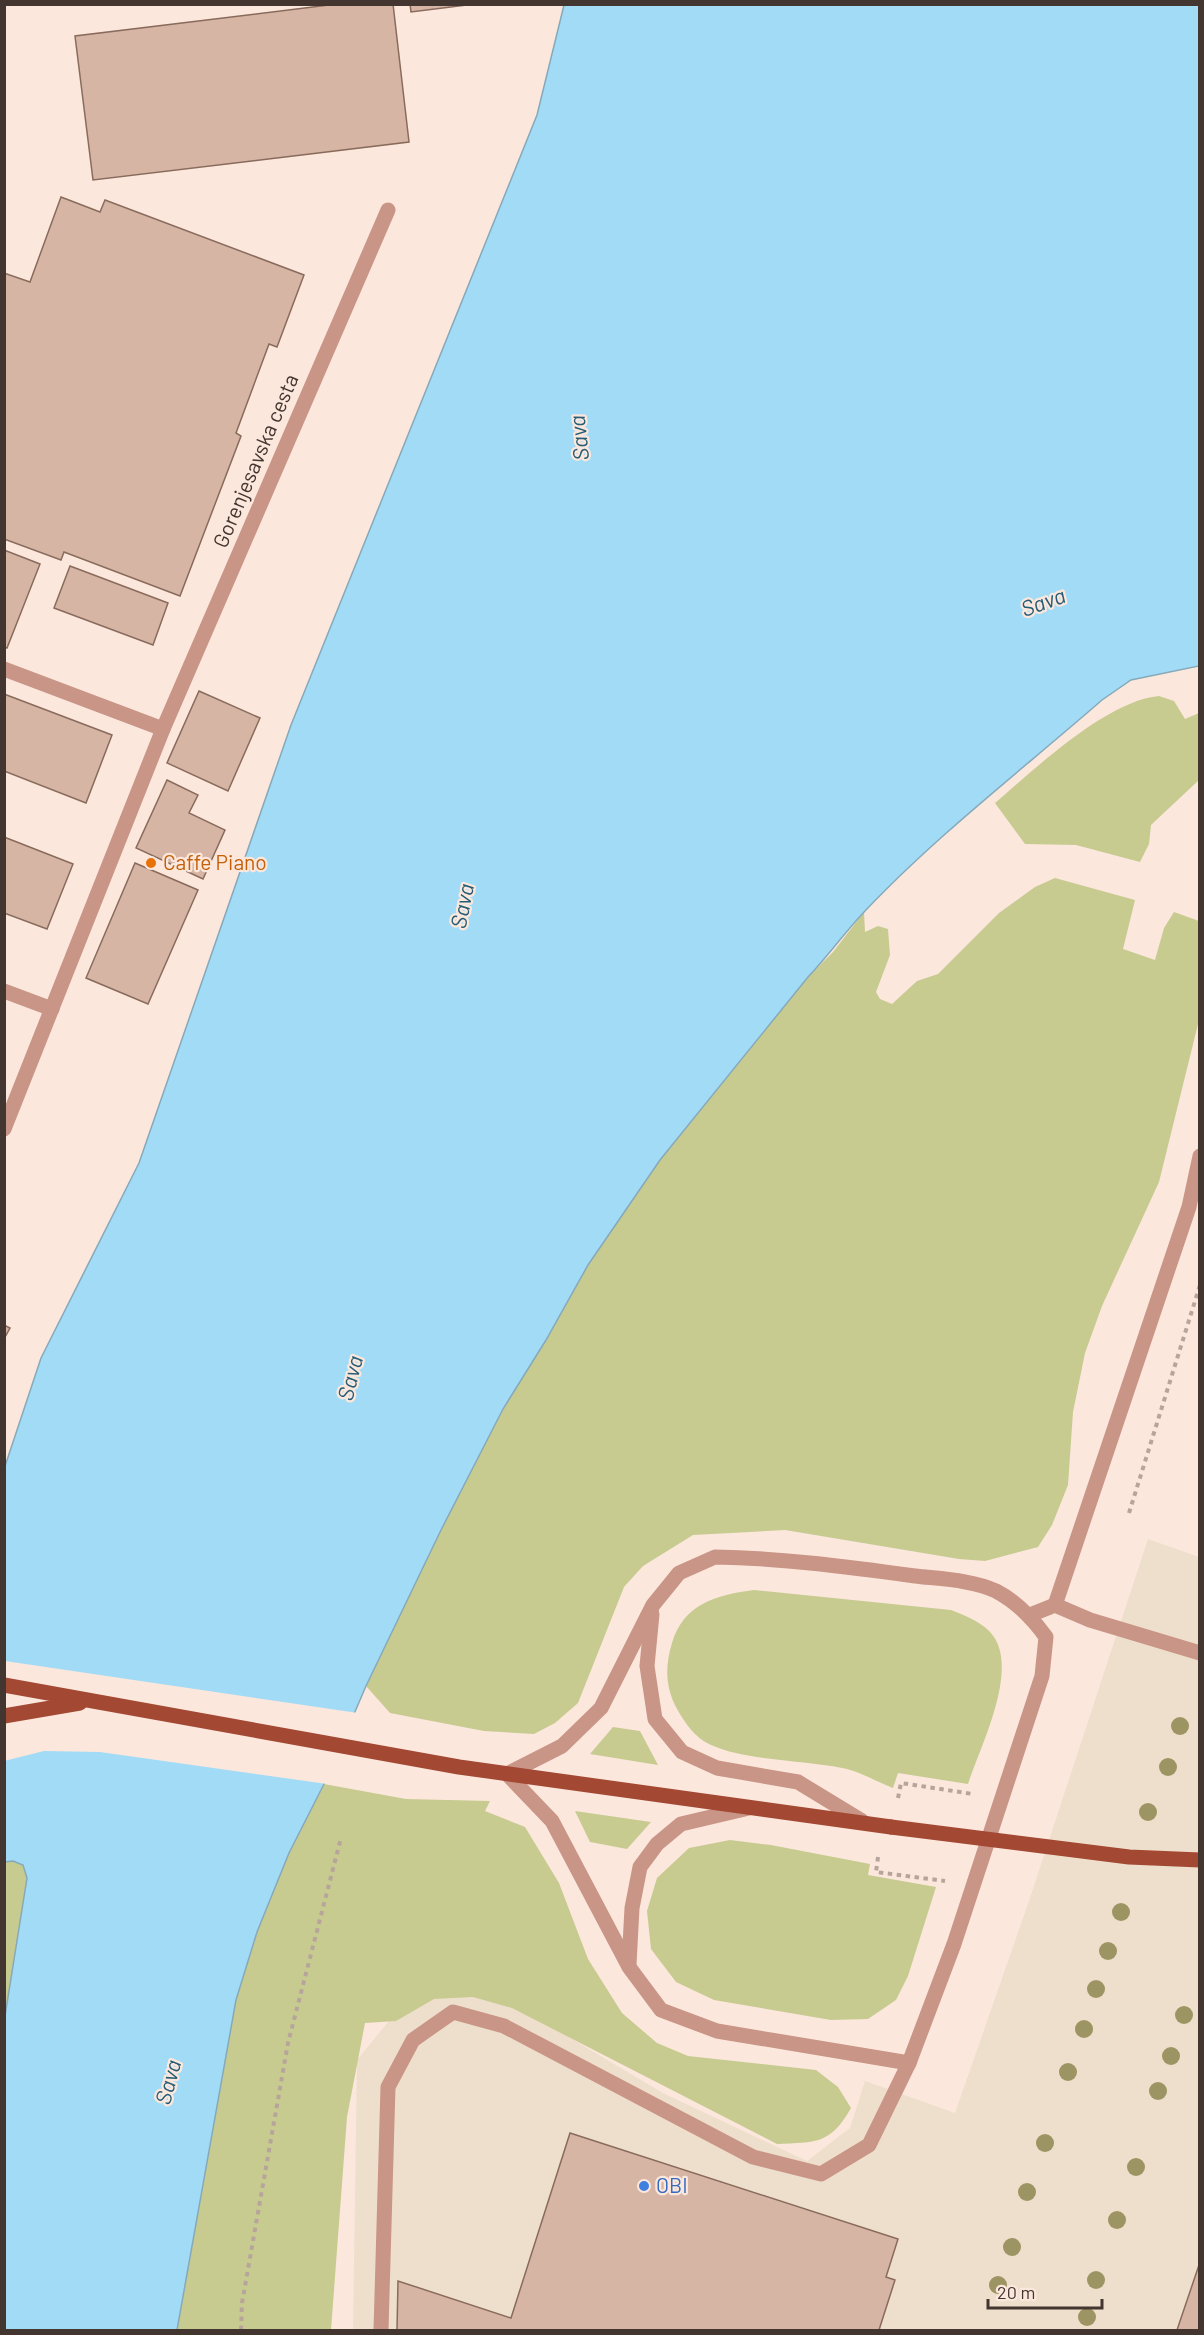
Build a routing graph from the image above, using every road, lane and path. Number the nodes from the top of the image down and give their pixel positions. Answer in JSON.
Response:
{"nodes":[{"id":1,"x":388,"y":210,"type":"dead end"},
{"id":2,"x":4,"y":669,"type":"edge"},
{"id":3,"x":163,"y":729,"type":"junction"},
{"id":4,"x":4,"y":991,"type":"edge"},
{"id":5,"x":52,"y":1009,"type":"junction"},
{"id":6,"x":4,"y":1130,"type":"edge"},
{"id":7,"x":1200,"y":1156,"type":"edge"},
{"id":8,"x":1200,"y":1285,"type":"edge"},
{"id":9,"x":1129,"y":1513,"type":"dead end"},
{"id":10,"x":653,"y":1605,"type":"junction"},
{"id":11,"x":1055,"y":1605,"type":"junction"},
{"id":12,"x":1030,"y":1615,"type":"junction"},
{"id":13,"x":1200,"y":1653,"type":"edge"},
{"id":14,"x":4,"y":1685,"type":"edge"},
{"id":15,"x":95,"y":1701,"type":"junction"},
{"id":16,"x":4,"y":1716,"type":"edge"},
{"id":17,"x":507,"y":1774,"type":"junction"},
{"id":18,"x":973,"y":1794,"type":"dead end"},
{"id":19,"x":898,"y":1798,"type":"dead end"},
{"id":20,"x":756,"y":1806,"type":"junction"},
{"id":21,"x":862,"y":1821,"type":"junction"},
{"id":22,"x":341,"y":1838,"type":"dead end"},
{"id":23,"x":878,"y":1857,"type":"dead end"},
{"id":24,"x":1200,"y":1860,"type":"edge"},
{"id":25,"x":945,"y":1881,"type":"dead end"},
{"id":26,"x":629,"y":1967,"type":"junction"},
{"id":27,"x":909,"y":2063,"type":"junction"},
{"id":28,"x":240,"y":2331,"type":"edge"},
{"id":29,"x":381,"y":2331,"type":"edge"}],
"edges":[{"from":1,"to":3,"type":"street","name":"Gorenjesavska cesta"},
{"from":2,"to":3,"type":"street"},
{"from":3,"to":5,"type":"street","name":"Gorenjesavska cesta"},
{"from":4,"to":5,"type":"street"},
{"from":5,"to":6,"type":"street","name":"Gorenjesavska cesta"},
{"from":7,"to":11,"type":"street"},
{"from":8,"to":9,"type":"path"},
{"from":10,"to":12,"type":"street"},
{"from":10,"to":17,"type":"street"},
{"from":10,"to":21,"type":"street"},
{"from":11,"to":12,"type":"street"},
{"from":11,"to":13,"type":"street"},
{"from":12,"to":27,"type":"street"},
{"from":14,"to":15,"type":"main road"},
{"from":15,"to":16,"type":"main road"},
{"from":15,"to":17,"type":"main road"},
{"from":17,"to":20,"type":"main road"},
{"from":17,"to":26,"type":"street"},
{"from":18,"to":19,"type":"path"},
{"from":20,"to":21,"type":"main road"},
{"from":20,"to":26,"type":"street"},
{"from":21,"to":24,"type":"main road","bridge":true},
{"from":22,"to":28,"type":"path"},
{"from":23,"to":25,"type":"path"},
{"from":26,"to":27,"type":"street"},
{"from":27,"to":29,"type":"street"}]}
